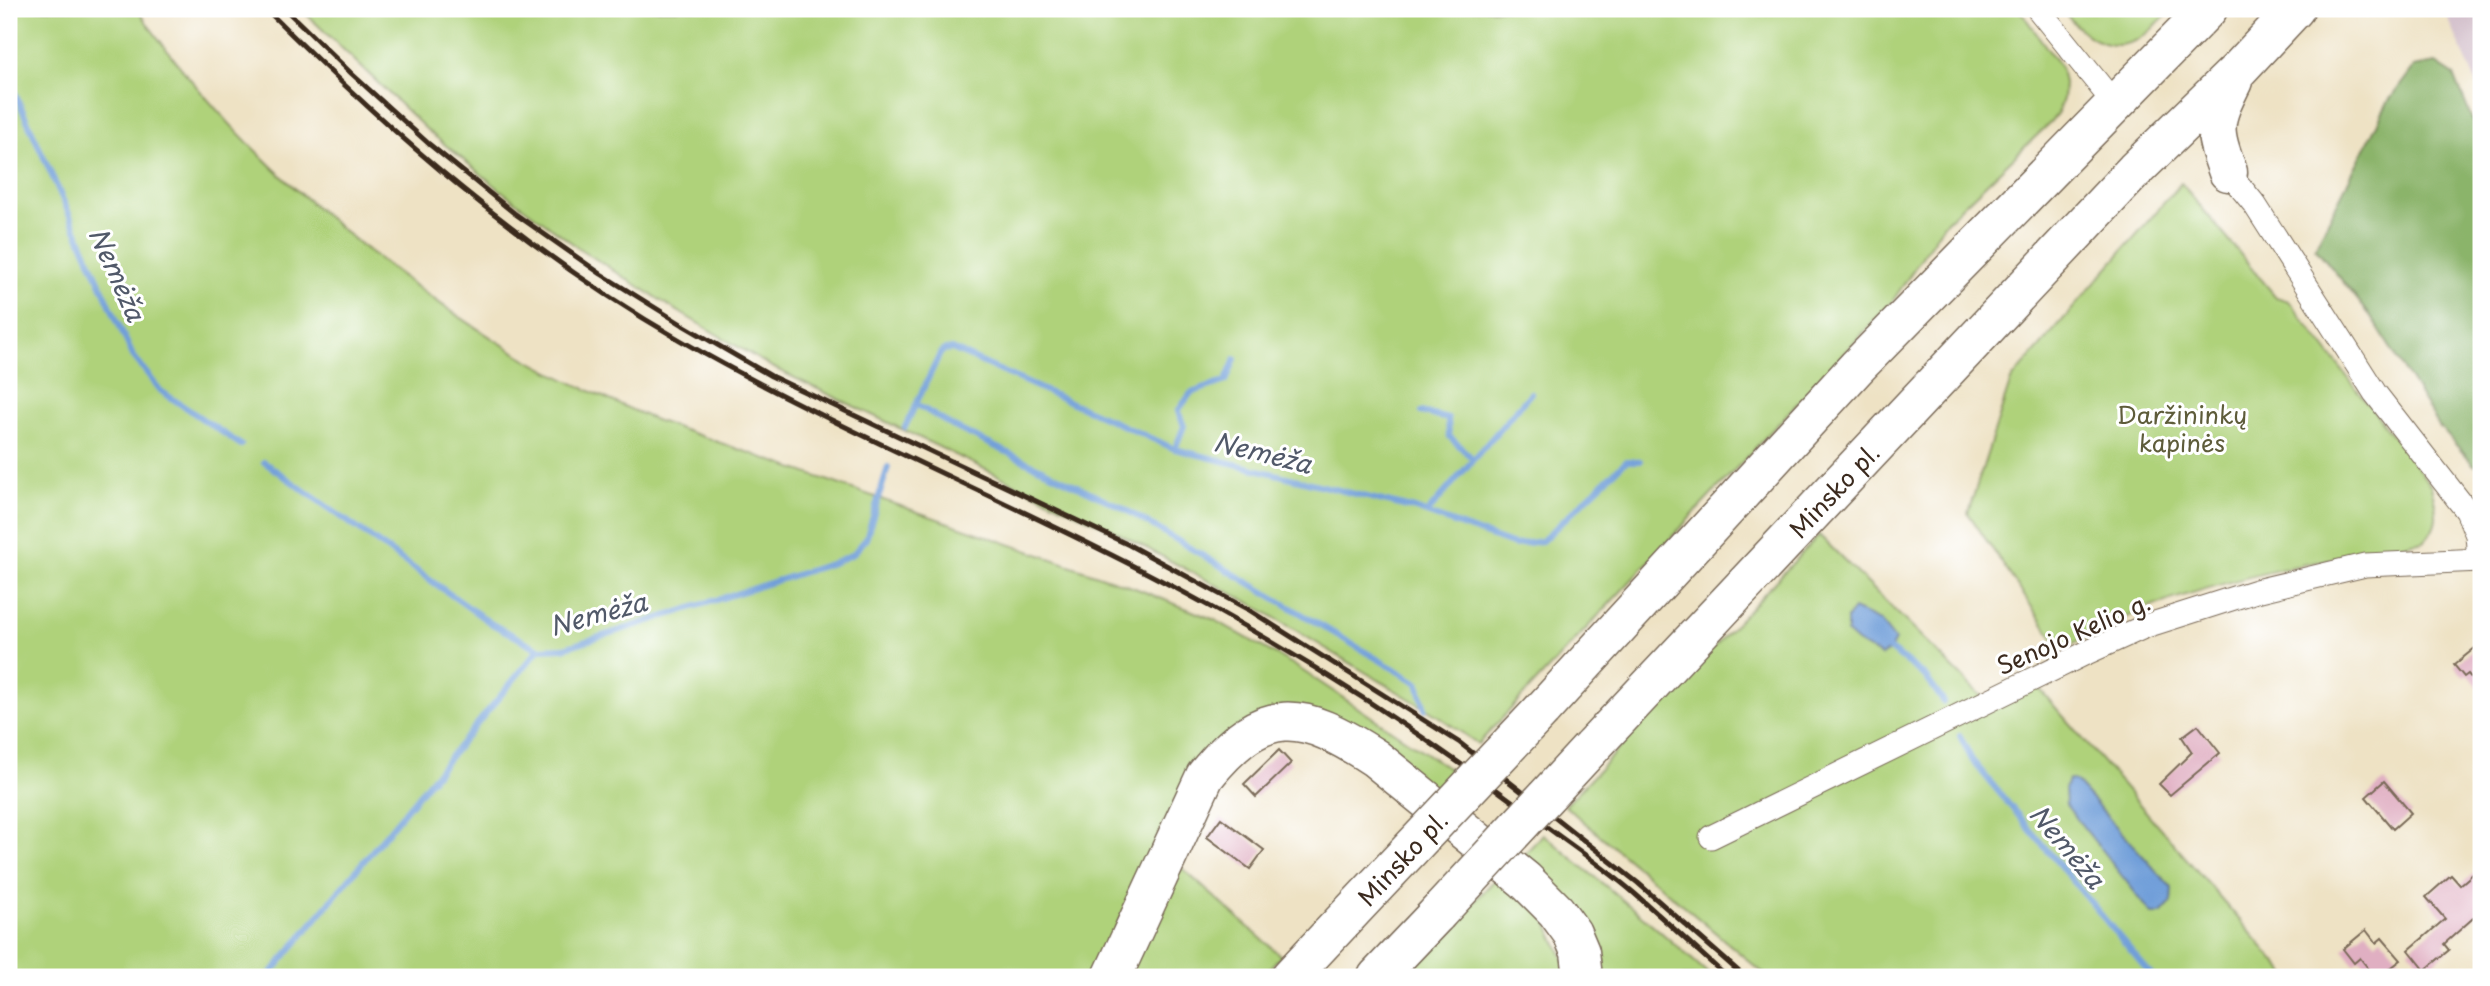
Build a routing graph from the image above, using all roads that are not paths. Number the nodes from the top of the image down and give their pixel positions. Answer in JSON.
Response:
{"nodes":[{"id":1,"x":2038,"y":9,"type":"edge"},
{"id":2,"x":2208,"y":9,"type":"edge"},
{"id":3,"x":2295,"y":9,"type":"edge"},
{"id":4,"x":2238,"y":70,"type":"junction"},
{"id":5,"x":2114,"y":103,"type":"junction"},
{"id":6,"x":2135,"y":170,"type":"junction"},
{"id":7,"x":2228,"y":172,"type":"junction"},
{"id":8,"x":2480,"y":559,"type":"edge"},
{"id":9,"x":1711,"y":837,"type":"dead end"},
{"id":10,"x":1112,"y":977,"type":"edge"},
{"id":11,"x":1290,"y":977,"type":"edge"},
{"id":12,"x":1377,"y":977,"type":"edge"},
{"id":13,"x":1583,"y":977,"type":"edge"}],
"edges":[{"from":1,"to":5,"type":"street"},
{"from":2,"to":5,"type":"highway","name":"Minsko pl."},
{"from":3,"to":4,"type":"highway","name":"Minsko pl."},
{"from":4,"to":6,"type":"highway","name":"Minsko pl."},
{"from":4,"to":7,"type":"highway"},
{"from":5,"to":11,"type":"highway","name":"Minsko pl.","bridge":true},
{"from":6,"to":7,"type":"highway"},
{"from":6,"to":12,"type":"highway","name":"Minsko pl.","bridge":true},
{"from":7,"to":8,"type":"street"},
{"from":8,"to":9,"type":"street","name":"Senojo Kelio g."},
{"from":10,"to":13,"type":"highway"}]}
